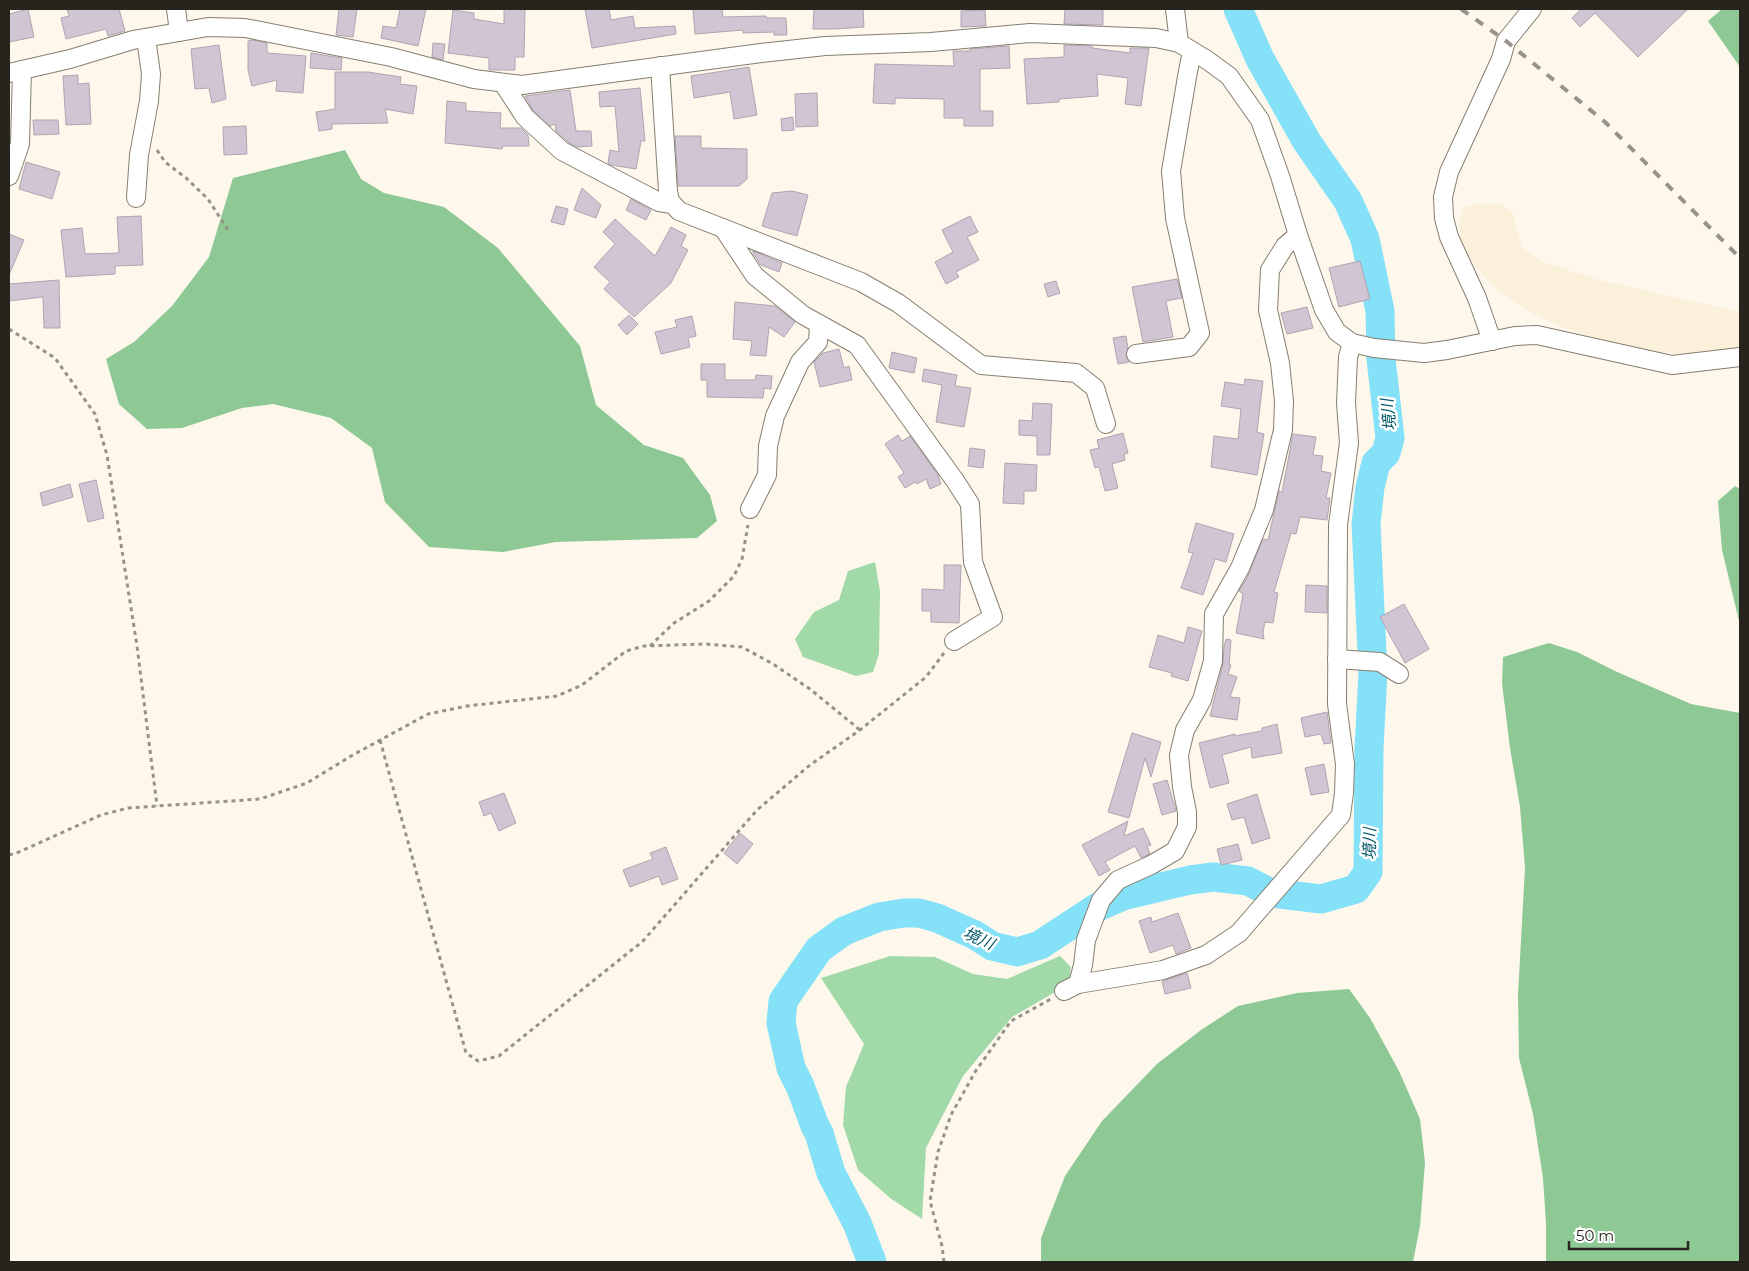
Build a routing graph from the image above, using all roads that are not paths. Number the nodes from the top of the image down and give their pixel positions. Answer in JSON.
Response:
{"nodes":[{"id":1,"x":176,"y":9,"type":"edge"},
{"id":2,"x":1175,"y":9,"type":"edge"},
{"id":3,"x":1532,"y":9,"type":"edge"},
{"id":4,"x":179,"y":32,"type":"junction"},
{"id":5,"x":146,"y":38,"type":"junction"},
{"id":6,"x":1186,"y":47,"type":"junction"},
{"id":7,"x":660,"y":66,"type":"junction"},
{"id":8,"x":15,"y":72,"type":"edge"},
{"id":9,"x":503,"y":83,"type":"junction"},
{"id":10,"x":9,"y":176,"type":"edge"},
{"id":11,"x":136,"y":198,"type":"dead end"},
{"id":12,"x":672,"y":204,"type":"junction"},
{"id":13,"x":723,"y":228,"type":"junction"},
{"id":14,"x":1298,"y":235,"type":"junction"},
{"id":15,"x":819,"y":324,"type":"junction"},
{"id":16,"x":1492,"y":341,"type":"junction"},
{"id":17,"x":1352,"y":342,"type":"junction"},
{"id":18,"x":1136,"y":354,"type":"dead end"},
{"id":19,"x":1740,"y":357,"type":"edge"},
{"id":20,"x":1106,"y":424,"type":"dead end"},
{"id":21,"x":750,"y":509,"type":"road end"},
{"id":22,"x":954,"y":641,"type":"road end"},
{"id":23,"x":1337,"y":659,"type":"junction"},
{"id":24,"x":1399,"y":674,"type":"dead end"}],
"edges":[{"from":1,"to":4,"type":"street"},
{"from":2,"to":6,"type":"street"},
{"from":3,"to":16,"type":"street"},
{"from":4,"to":5,"type":"street"},
{"from":4,"to":9,"type":"street"},
{"from":5,"to":8,"type":"street"},
{"from":5,"to":11,"type":"street"},
{"from":6,"to":7,"type":"street"},
{"from":6,"to":14,"type":"street"},
{"from":6,"to":18,"type":"street"},
{"from":7,"to":9,"type":"street"},
{"from":7,"to":12,"type":"street"},
{"from":8,"to":10,"type":"street"},
{"from":9,"to":12,"type":"street"},
{"from":12,"to":13,"type":"street"},
{"from":13,"to":15,"type":"street"},
{"from":13,"to":20,"type":"street"},
{"from":14,"to":17,"type":"street"},
{"from":14,"to":23,"type":"street"},
{"from":15,"to":21,"type":"street"},
{"from":15,"to":22,"type":"street"},
{"from":16,"to":17,"type":"street"},
{"from":16,"to":19,"type":"street"},
{"from":17,"to":23,"type":"street"},
{"from":23,"to":24,"type":"street"}]}
